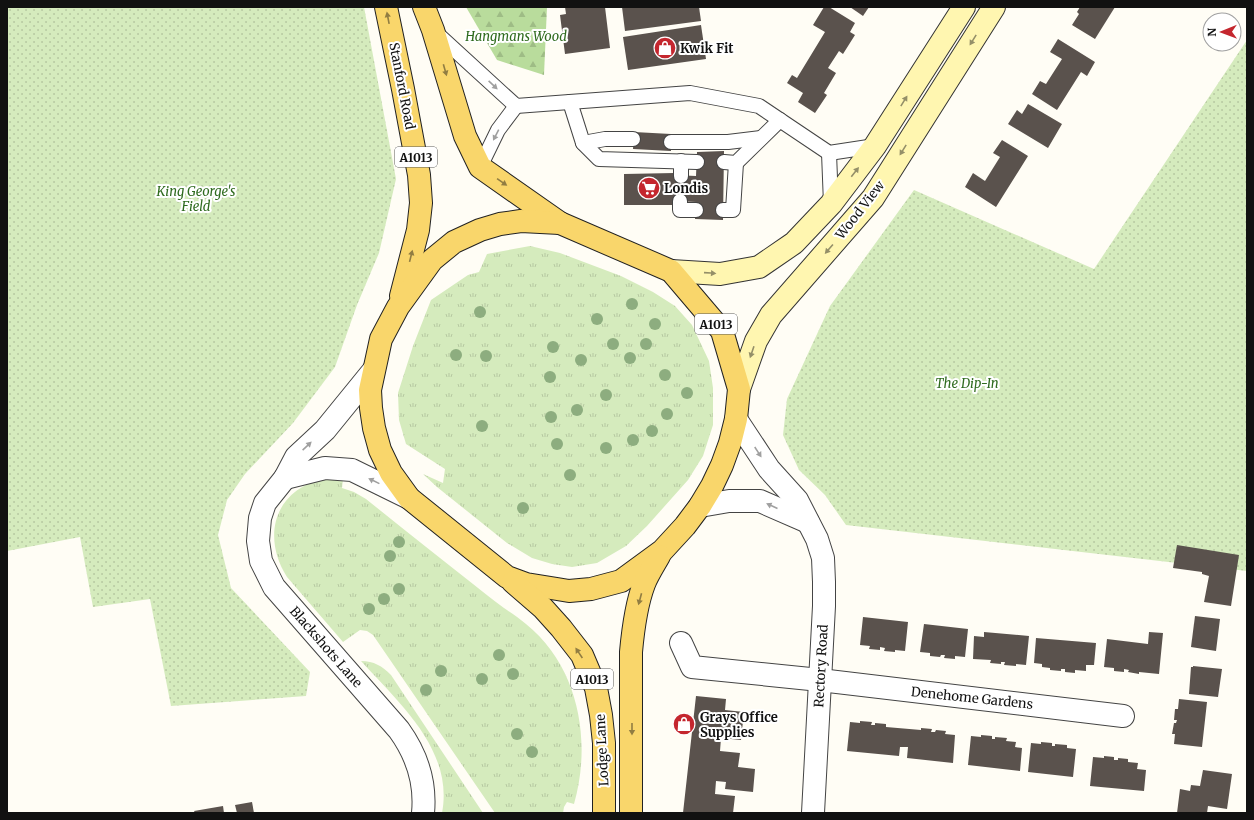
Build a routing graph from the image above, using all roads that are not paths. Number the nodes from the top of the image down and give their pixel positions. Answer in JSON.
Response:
{"nodes":[{"id":1,"x":386,"y":7,"type":"edge"},
{"id":2,"x":424,"y":7,"type":"edge"},
{"id":3,"x":964,"y":7,"type":"edge"},
{"id":4,"x":994,"y":7,"type":"edge"},
{"id":5,"x":433,"y":30,"type":"junction"},
{"id":6,"x":570,"y":102,"type":"junction"},
{"id":7,"x":516,"y":106,"type":"junction"},
{"id":8,"x":780,"y":120,"type":"junction"},
{"id":9,"x":761,"y":138,"type":"junction"},
{"id":10,"x":633,"y":139,"type":"dead end"},
{"id":11,"x":671,"y":142,"type":"dead end"},
{"id":12,"x":583,"y":143,"type":"junction"},
{"id":13,"x":875,"y":146,"type":"junction"},
{"id":14,"x":829,"y":153,"type":"junction"},
{"id":15,"x":681,"y":161,"type":"junction"},
{"id":16,"x":697,"y":162,"type":"dead end"},
{"id":17,"x":480,"y":167,"type":"junction"},
{"id":18,"x":681,"y":176,"type":"dead end"},
{"id":19,"x":680,"y":201,"type":"dead end"},
{"id":20,"x":831,"y":204,"type":"junction"},
{"id":21,"x":696,"y":210,"type":"dead end"},
{"id":22,"x":723,"y":210,"type":"dead end"},
{"id":23,"x":560,"y":223,"type":"junction"},
{"id":24,"x":671,"y":271,"type":"junction"},
{"id":25,"x":398,"y":307,"type":"junction"},
{"id":26,"x":373,"y":371,"type":"junction"},
{"id":27,"x":739,"y":389,"type":"junction"},
{"id":28,"x":736,"y":419,"type":"junction"},
{"id":29,"x":285,"y":478,"type":"junction"},
{"id":30,"x":409,"y":498,"type":"junction"},
{"id":31,"x":700,"y":506,"type":"junction"},
{"id":32,"x":808,"y":522,"type":"junction"},
{"id":33,"x":662,"y":552,"type":"junction"},
{"id":34,"x":507,"y":577,"type":"junction"},
{"id":35,"x":681,"y":643,"type":"dead end"},
{"id":36,"x":820,"y":680,"type":"junction"},
{"id":37,"x":1123,"y":716,"type":"dead end"},
{"id":38,"x":423,"y":813,"type":"edge"},
{"id":39,"x":604,"y":813,"type":"edge"},
{"id":40,"x":631,"y":813,"type":"edge"},
{"id":41,"x":813,"y":813,"type":"edge"}],
"edges":[{"from":25,"to":1,"type":"main road","name":"Stanford Road","number":"A1013","one_way":true},
{"from":2,"to":5,"type":"main road","number":"A1013"},
{"from":13,"to":3,"type":"main road","name":"Wood View","one_way":true},
{"from":4,"to":27,"type":"main road","name":"Wood View","one_way":true},
{"from":5,"to":7,"type":"lane","one_way":true},
{"from":5,"to":17,"type":"main road","number":"A1013","one_way":true},
{"from":6,"to":7,"type":"lane"},
{"from":6,"to":8,"type":"lane"},
{"from":6,"to":12,"type":"lane"},
{"from":7,"to":17,"type":"lane","one_way":true},
{"from":8,"to":9,"type":"lane"},
{"from":8,"to":14,"type":"lane"},
{"from":9,"to":11,"type":"lane"},
{"from":9,"to":22,"type":"lane"},
{"from":10,"to":12,"type":"lane"},
{"from":12,"to":15,"type":"lane"},
{"from":13,"to":14,"type":"lane"},
{"from":20,"to":13,"type":"main road","name":"Wood View","one_way":true},
{"from":14,"to":20,"type":"lane"},
{"from":15,"to":16,"type":"lane"},
{"from":15,"to":18,"type":"lane"},
{"from":17,"to":23,"type":"main road","number":"A1013","one_way":true},
{"from":19,"to":21,"type":"lane"},
{"from":24,"to":20,"type":"main road","name":"Wood View","one_way":true},
{"from":23,"to":24,"type":"main road","number":"A1013"},
{"from":23,"to":25,"type":"main road","number":"A1013"},
{"from":24,"to":27,"type":"main road","number":"A1013"},
{"from":25,"to":26,"type":"main road","number":"A1013"},
{"from":29,"to":26,"type":"street","name":"Blackshots Lane","one_way":true},
{"from":26,"to":30,"type":"main road","number":"A1013"},
{"from":27,"to":28,"type":"main road","number":"A1013"},
{"from":28,"to":31,"type":"main road","number":"A1013"},
{"from":28,"to":32,"type":"street","name":"Rectory Road","one_way":true},
{"from":30,"to":29,"type":"street","one_way":true},
{"from":29,"to":38,"type":"street","name":"Blackshots Lane"},
{"from":30,"to":34,"type":"main road","number":"A1013"},
{"from":32,"to":31,"type":"street","one_way":true},
{"from":31,"to":33,"type":"main road","number":"A1013"},
{"from":32,"to":36,"type":"street","name":"Rectory Road"},
{"from":33,"to":34,"type":"main road","number":"A1013"},
{"from":33,"to":40,"type":"main road","name":"Lodge Lane","number":"A1013","one_way":true},
{"from":39,"to":34,"type":"main road","name":"Lodge Lane","number":"A1013","one_way":true},
{"from":35,"to":36,"type":"street","name":"Denehome Gardens"},
{"from":36,"to":37,"type":"street","name":"Denehome Gardens"},
{"from":36,"to":41,"type":"street","name":"Rectory Road"}]}
